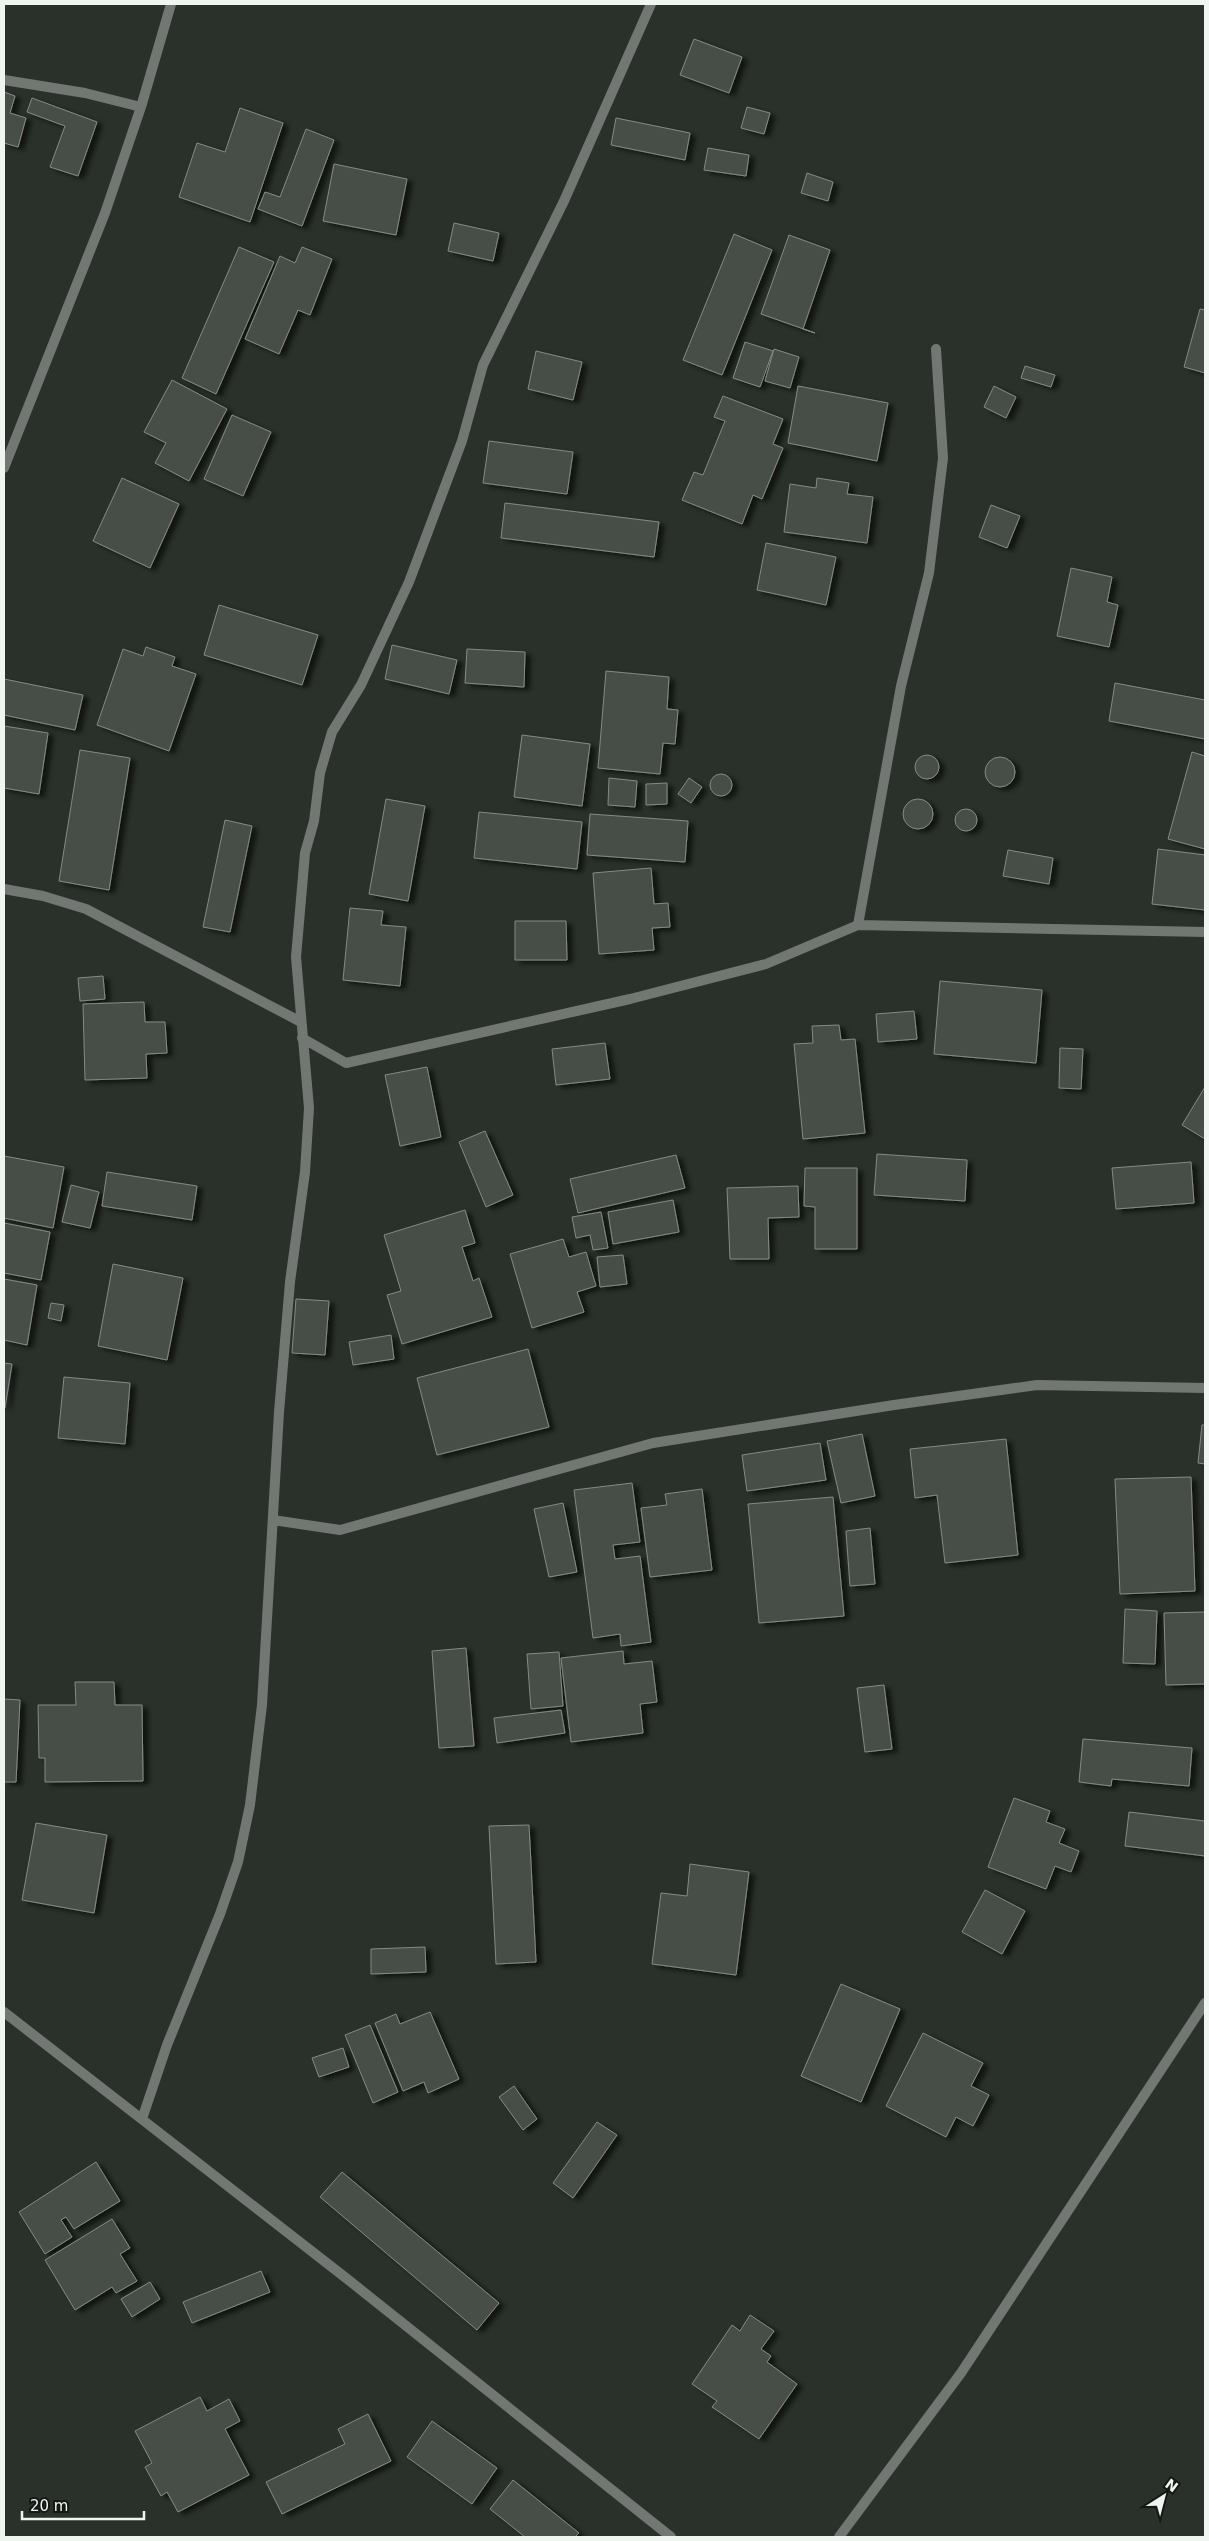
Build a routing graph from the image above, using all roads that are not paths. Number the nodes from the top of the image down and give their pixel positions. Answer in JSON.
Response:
{"nodes":[{"id":1,"x":171,"y":4,"type":"edge"},
{"id":2,"x":651,"y":4,"type":"edge"},
{"id":3,"x":4,"y":80,"type":"edge"},
{"id":4,"x":141,"y":107,"type":"junction"},
{"id":5,"x":936,"y":349,"type":"dead end"},
{"id":6,"x":4,"y":468,"type":"edge"},
{"id":7,"x":4,"y":889,"type":"edge"},
{"id":8,"x":858,"y":925,"type":"junction"},
{"id":9,"x":1205,"y":932,"type":"edge"},
{"id":10,"x":301,"y":1022,"type":"junction"},
{"id":11,"x":302,"y":1038,"type":"junction"},
{"id":12,"x":1205,"y":1388,"type":"edge"},
{"id":13,"x":273,"y":1520,"type":"junction"},
{"id":14,"x":1205,"y":2003,"type":"edge"},
{"id":15,"x":4,"y":2012,"type":"edge"},
{"id":16,"x":142,"y":2119,"type":"junction"},
{"id":17,"x":671,"y":2537,"type":"edge"},
{"id":18,"x":838,"y":2537,"type":"edge"}],
"edges":[{"from":1,"to":4,"type":"street"},
{"from":2,"to":10,"type":"street"},
{"from":3,"to":4,"type":"street"},
{"from":4,"to":6,"type":"street"},
{"from":5,"to":8,"type":"street"},
{"from":7,"to":10,"type":"street"},
{"from":8,"to":9,"type":"street"},
{"from":8,"to":11,"type":"street"},
{"from":10,"to":11,"type":"street"},
{"from":11,"to":13,"type":"street"},
{"from":12,"to":13,"type":"street"},
{"from":13,"to":16,"type":"street"},
{"from":14,"to":18,"type":"street"},
{"from":15,"to":16,"type":"street"},
{"from":16,"to":17,"type":"street"}]}
